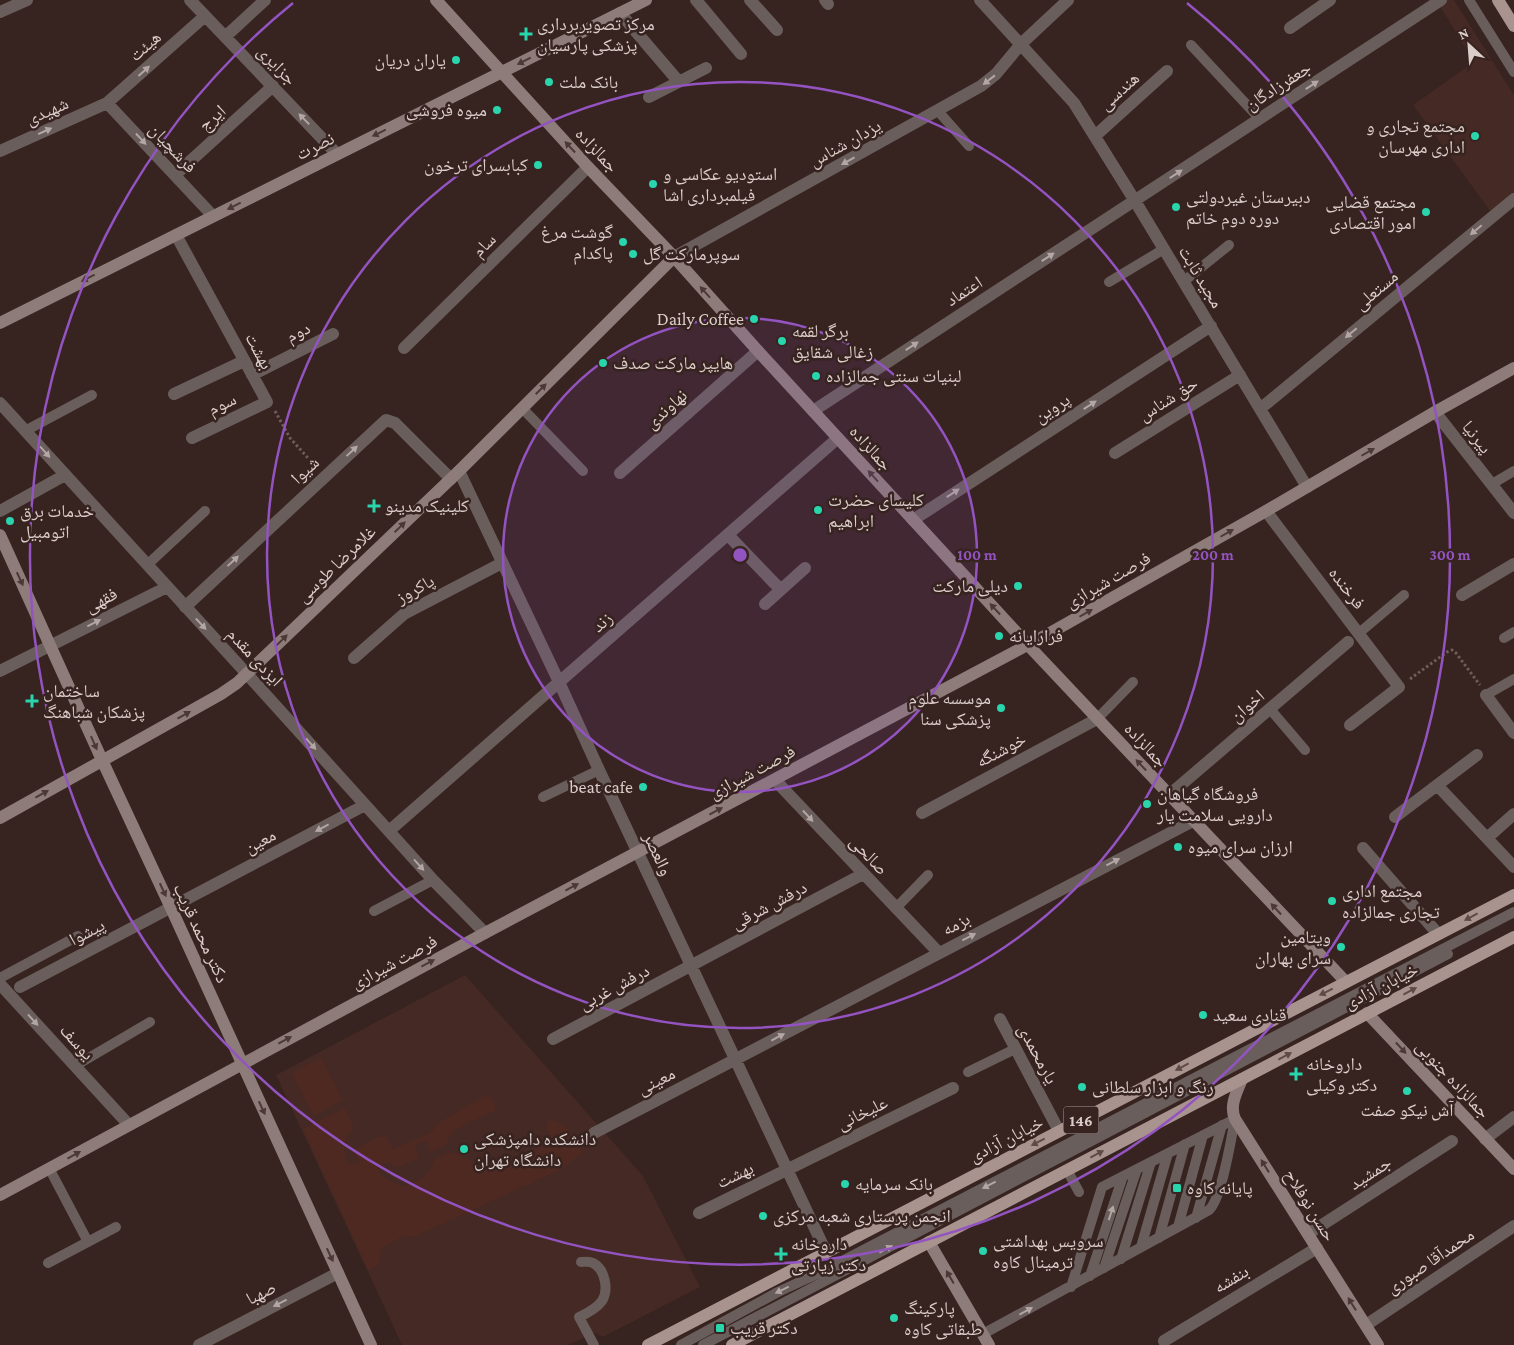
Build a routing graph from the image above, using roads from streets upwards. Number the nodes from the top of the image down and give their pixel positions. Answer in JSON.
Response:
{"nodes":[{"id":1,"x":27,"y":0,"type":"edge"},
{"id":2,"x":190,"y":0,"type":"edge"},
{"id":3,"x":265,"y":0,"type":"edge"},
{"id":4,"x":436,"y":0,"type":"edge"},
{"id":5,"x":646,"y":0,"type":"edge"},
{"id":6,"x":696,"y":0,"type":"edge"},
{"id":7,"x":750,"y":0,"type":"edge"},
{"id":8,"x":980,"y":0,"type":"edge"},
{"id":9,"x":1068,"y":0,"type":"edge"},
{"id":10,"x":1330,"y":0,"type":"edge"},
{"id":11,"x":1441,"y":0,"type":"edge"},
{"id":12,"x":1503,"y":2,"type":"edge"},
{"id":13,"x":0,"y":12,"type":"edge"},
{"id":14,"x":620,"y":13,"type":"junction"},
{"id":15,"x":205,"y":16,"type":"junction"},
{"id":16,"x":1514,"y":26,"type":"edge"},
{"id":17,"x":1290,"y":28,"type":"dead end"},
{"id":18,"x":777,"y":30,"type":"dead end"},
{"id":19,"x":225,"y":37,"type":"junction"},
{"id":20,"x":1021,"y":44,"type":"junction"},
{"id":21,"x":742,"y":54,"type":"dead end"},
{"id":22,"x":706,"y":68,"type":"dead end"},
{"id":23,"x":1167,"y":71,"type":"dead end"},
{"id":24,"x":501,"y":72,"type":"junction"},
{"id":25,"x":679,"y":82,"type":"junction"},
{"id":26,"x":273,"y":86,"type":"junction"},
{"id":27,"x":649,"y":97,"type":"dead end"},
{"id":28,"x":108,"y":103,"type":"junction"},
{"id":29,"x":1095,"y":136,"type":"junction"},
{"id":30,"x":0,"y":151,"type":"edge"},
{"id":31,"x":337,"y":154,"type":"junction"},
{"id":32,"x":588,"y":167,"type":"junction"},
{"id":33,"x":174,"y":175,"type":"junction"},
{"id":34,"x":1514,"y":199,"type":"edge"},
{"id":35,"x":1135,"y":201,"type":"junction"},
{"id":36,"x":213,"y":216,"type":"junction"},
{"id":37,"x":176,"y":235,"type":"junction"},
{"id":38,"x":674,"y":257,"type":"junction"},
{"id":39,"x":0,"y":322,"type":"edge"},
{"id":40,"x":1211,"y":326,"type":"junction"},
{"id":41,"x":333,"y":334,"type":"dead end"},
{"id":42,"x":404,"y":348,"type":"dead end"},
{"id":43,"x":758,"y":351,"type":"junction"},
{"id":44,"x":244,"y":361,"type":"junction"},
{"id":45,"x":1514,"y":368,"type":"edge"},
{"id":46,"x":252,"y":375,"type":"junction"},
{"id":47,"x":1240,"y":375,"type":"junction"},
{"id":48,"x":174,"y":394,"type":"dead end"},
{"id":49,"x":267,"y":402,"type":"joint"},
{"id":50,"x":0,"y":403,"type":"edge"},
{"id":51,"x":1260,"y":409,"type":"junction"},
{"id":52,"x":813,"y":411,"type":"junction"},
{"id":53,"x":1435,"y":412,"type":"junction"},
{"id":54,"x":192,"y":438,"type":"dead end"},
{"id":55,"x":838,"y":438,"type":"junction"},
{"id":56,"x":1115,"y":453,"type":"dead end"},
{"id":57,"x":620,"y":473,"type":"dead end"},
{"id":58,"x":65,"y":475,"type":"junction"},
{"id":59,"x":455,"y":475,"type":"junction"},
{"id":60,"x":1307,"y":487,"type":"junction"},
{"id":61,"x":0,"y":511,"type":"edge"},
{"id":62,"x":1266,"y":511,"type":"junction"},
{"id":63,"x":1514,"y":513,"type":"edge"},
{"id":64,"x":912,"y":520,"type":"junction"},
{"id":65,"x":0,"y":535,"type":"edge"},
{"id":66,"x":728,"y":535,"type":"junction"},
{"id":67,"x":502,"y":562,"type":"junction"},
{"id":68,"x":1514,"y":565,"type":"edge"},
{"id":69,"x":805,"y":568,"type":"dead end"},
{"id":70,"x":167,"y":587,"type":"junction"},
{"id":71,"x":780,"y":589,"type":"junction"},
{"id":72,"x":1462,"y":595,"type":"dead end"},
{"id":73,"x":765,"y":604,"type":"dead end"},
{"id":74,"x":185,"y":607,"type":"junction"},
{"id":75,"x":1348,"y":642,"type":"dead end"},
{"id":76,"x":50,"y":645,"type":"junction"},
{"id":77,"x":1028,"y":645,"type":"junction"},
{"id":78,"x":354,"y":658,"type":"dead end"},
{"id":79,"x":0,"y":671,"type":"edge"},
{"id":80,"x":247,"y":674,"type":"junction"},
{"id":81,"x":559,"y":682,"type":"junction"},
{"id":82,"x":1486,"y":695,"type":"road end"},
{"id":83,"x":1097,"y":719,"type":"junction"},
{"id":84,"x":1350,"y":725,"type":"dead end"},
{"id":85,"x":1514,"y":734,"type":"edge"},
{"id":86,"x":1477,"y":755,"type":"dead end"},
{"id":87,"x":102,"y":760,"type":"junction"},
{"id":88,"x":775,"y":780,"type":"junction"},
{"id":89,"x":1437,"y":785,"type":"junction"},
{"id":90,"x":1169,"y":795,"type":"junction"},
{"id":91,"x":365,"y":805,"type":"junction"},
{"id":92,"x":922,"y":813,"type":"dead end"},
{"id":93,"x":1514,"y":814,"type":"edge"},
{"id":94,"x":1395,"y":817,"type":"dead end"},
{"id":95,"x":0,"y":818,"type":"edge"},
{"id":96,"x":1193,"y":821,"type":"junction"},
{"id":97,"x":389,"y":831,"type":"junction"},
{"id":98,"x":1487,"y":838,"type":"junction"},
{"id":99,"x":1363,"y":848,"type":"dead end"},
{"id":100,"x":638,"y":852,"type":"junction"},
{"id":101,"x":1514,"y":867,"type":"edge"},
{"id":102,"x":863,"y":874,"type":"junction"},
{"id":103,"x":1514,"y":895,"type":"edge"},
{"id":104,"x":171,"y":908,"type":"junction"},
{"id":105,"x":485,"y":933,"type":"junction"},
{"id":106,"x":1438,"y":934,"type":"junction"},
{"id":107,"x":1514,"y":936,"type":"edge"},
{"id":108,"x":939,"y":953,"type":"junction"},
{"id":109,"x":691,"y":966,"type":"junction"},
{"id":110,"x":1346,"y":982,"type":"junction"},
{"id":111,"x":20,"y":987,"type":"dead end"},
{"id":112,"x":2,"y":990,"type":"edge"},
{"id":113,"x":1367,"y":1013,"type":"junction"},
{"id":114,"x":1000,"y":1020,"type":"dead end"},
{"id":115,"x":553,"y":1039,"type":"dead end"},
{"id":116,"x":735,"y":1059,"type":"junction"},
{"id":117,"x":242,"y":1063,"type":"junction"},
{"id":118,"x":1242,"y":1079,"type":"junction"},
{"id":119,"x":953,"y":1088,"type":"dead end"},
{"id":120,"x":1514,"y":1117,"type":"edge"},
{"id":121,"x":129,"y":1125,"type":"junction"},
{"id":122,"x":1059,"y":1131,"type":"junction"},
{"id":123,"x":594,"y":1133,"type":"dead end"},
{"id":124,"x":1486,"y":1139,"type":"junction"},
{"id":125,"x":1452,"y":1141,"type":"dead end"},
{"id":126,"x":787,"y":1169,"type":"junction"},
{"id":127,"x":1514,"y":1169,"type":"edge"},
{"id":128,"x":0,"y":1195,"type":"edge"},
{"id":129,"x":698,"y":1212,"type":"dead end"},
{"id":130,"x":1514,"y":1226,"type":"edge"},
{"id":131,"x":1308,"y":1234,"type":"junction"},
{"id":132,"x":929,"y":1242,"type":"junction"},
{"id":133,"x":1317,"y":1248,"type":"junction"},
{"id":134,"x":826,"y":1252,"type":"junction"},
{"id":135,"x":338,"y":1273,"type":"junction"},
{"id":136,"x":1366,"y":1325,"type":"junction"},
{"id":137,"x":986,"y":1340,"type":"edge"},
{"id":138,"x":1164,"y":1341,"type":"dead end"},
{"id":139,"x":199,"y":1345,"type":"edge"},
{"id":140,"x":371,"y":1345,"type":"edge"},
{"id":141,"x":648,"y":1345,"type":"edge"},
{"id":142,"x":732,"y":1345,"type":"edge"},
{"id":143,"x":1378,"y":1345,"type":"edge"}],
"edges":[{"from":1,"to":13,"type":"street"},
{"from":2,"to":15,"type":"street","name":"جزایری"},
{"from":3,"to":19,"type":"street"},
{"from":4,"to":24,"type":"main road","name":"جمالزاده"},
{"from":5,"to":14,"type":"main road","name":"نصرت"},
{"from":6,"to":21,"type":"street"},
{"from":7,"to":18,"type":"street"},
{"from":8,"to":20,"type":"street","name":"مجید ثابت"},
{"from":9,"to":20,"type":"street","name":"یزدان شناس"},
{"from":10,"to":17,"type":"street"},
{"from":35,"to":11,"type":"street","name":"جعفرزادگان","one_way":true},
{"from":12,"to":16,"type":"main road"},
{"from":14,"to":24,"type":"main road","name":"نصرت","one_way":true},
{"from":14,"to":25,"type":"street"},
{"from":15,"to":19,"type":"street","name":"جزایری"},
{"from":28,"to":15,"type":"street","name":"هیئت","one_way":true},
{"from":19,"to":26,"type":"street","name":"جزایری"},
{"from":20,"to":29,"type":"street","name":"مجید ثابت"},
{"from":20,"to":38,"type":"street","name":"یزدان شناس","one_way":true},
{"from":22,"to":25,"type":"street"},
{"from":23,"to":29,"type":"street","name":"هندسی"},
{"from":24,"to":31,"type":"main road","name":"نصرت","one_way":true},
{"from":32,"to":24,"type":"main road","name":"جمالزاده","one_way":true},
{"from":25,"to":27,"type":"street"},
{"from":31,"to":26,"type":"street","name":"جزایری","one_way":true},
{"from":26,"to":33,"type":"street","name":"ایرج"},
{"from":30,"to":28,"type":"street","name":"شهیدی","one_way":true},
{"from":28,"to":33,"type":"street","name":"فرشچیان","one_way":true},
{"from":29,"to":35,"type":"street","name":"مجید ثابت"},
{"from":31,"to":36,"type":"main road","name":"نصرت","one_way":true},
{"from":32,"to":38,"type":"main road","name":"جمالزاده"},
{"from":32,"to":42,"type":"street","name":"سام"},
{"from":33,"to":36,"type":"street","name":"فرشچیان"},
{"from":34,"to":51,"type":"street","name":"مستعلی","one_way":true},
{"from":35,"to":40,"type":"street","name":"مجید ثابت"},
{"from":52,"to":35,"type":"street","name":"اعتماد","one_way":true},
{"from":36,"to":37,"type":"main road","name":"نصرت"},
{"from":37,"to":39,"type":"main road","name":"نصرت","one_way":true},
{"from":37,"to":44,"type":"street","name":"بهشت"},
{"from":43,"to":38,"type":"main road","name":"جمالزاده","one_way":true},
{"from":59,"to":38,"type":"main road","name":"غلامرضا طوسی","one_way":true},
{"from":40,"to":47,"type":"street","name":"مجید ثابت"},
{"from":64,"to":40,"type":"street","name":"پروین","one_way":true},
{"from":41,"to":46,"type":"street","name":"دوم"},
{"from":43,"to":52,"type":"main road","name":"جمالزاده"},
{"from":43,"to":57,"type":"street","name":"نهاوندی"},
{"from":44,"to":46,"type":"street","name":"بهشت"},
{"from":44,"to":48,"type":"street"},
{"from":45,"to":53,"type":"main road","name":"فرصت شیرازی"},
{"from":46,"to":49,"type":"street","name":"بهشت"},
{"from":47,"to":51,"type":"street","name":"مجید ثابت"},
{"from":47,"to":56,"type":"street","name":"حق شناس"},
{"from":49,"to":54,"type":"street","name":"سوم"},
{"from":50,"to":58,"type":"street","name":"ایزدی مقدم","one_way":true},
{"from":51,"to":60,"type":"street","name":"مجید ثابت"},
{"from":52,"to":55,"type":"main road","name":"جمالزاده"},
{"from":60,"to":53,"type":"main road","name":"فرصت شیرازی","one_way":true},
{"from":53,"to":63,"type":"street","name":"پیرنیا"},
{"from":64,"to":55,"type":"main road","name":"جمالزاده","one_way":true},
{"from":55,"to":66,"type":"street","name":"زند"},
{"from":58,"to":61,"type":"street"},
{"from":58,"to":70,"type":"street","name":"ایزدی مقدم"},
{"from":59,"to":67,"type":"street","name":"والعصر"},
{"from":74,"to":59,"type":"street","name":"شیوا","one_way":true},
{"from":80,"to":59,"type":"main road","name":"غلامرضا طوسی","one_way":true},
{"from":60,"to":62,"type":"main road","name":"فرصت شیرازی"},
{"from":77,"to":62,"type":"main road","name":"فرصت شیرازی","one_way":true},
{"from":62,"to":84,"type":"street","name":"فرخنده"},
{"from":77,"to":64,"type":"main road","name":"جمالزاده","one_way":true},
{"from":65,"to":76,"type":"main road","name":"دکتر محمد قریب","one_way":true},
{"from":66,"to":71,"type":"street"},
{"from":66,"to":81,"type":"street","name":"زند"},
{"from":67,"to":78,"type":"street","name":"پاکروز"},
{"from":67,"to":81,"type":"street","name":"والعصر"},
{"from":68,"to":72,"type":"street"},
{"from":69,"to":71,"type":"street"},
{"from":70,"to":74,"type":"street","name":"ایزدی مقدم"},
{"from":76,"to":70,"type":"street","name":"فقهی","one_way":true},
{"from":71,"to":73,"type":"street"},
{"from":74,"to":80,"type":"street","name":"ایزدی مقدم","one_way":true},
{"from":75,"to":90,"type":"street","name":"اخوان"},
{"from":76,"to":79,"type":"street","name":"فقهی"},
{"from":76,"to":87,"type":"main road","name":"دکتر محمد قریب","one_way":true},
{"from":77,"to":83,"type":"main road","name":"جمالزاده"},
{"from":77,"to":88,"type":"main road","name":"فرصت شیرازی"},
{"from":87,"to":80,"type":"main road","name":"غلامرضا طوسی","one_way":true},
{"from":80,"to":91,"type":"street","name":"ایزدی مقدم","one_way":true},
{"from":81,"to":97,"type":"street","name":"زند"},
{"from":81,"to":100,"type":"street","name":"والعصر"},
{"from":82,"to":85,"type":"street"},
{"from":90,"to":83,"type":"main road","name":"جمالزاده","one_way":true},
{"from":83,"to":92,"type":"street","name":"خوشنگه"},
{"from":86,"to":89,"type":"street"},
{"from":95,"to":87,"type":"main road","name":"غلامرضا طوسی","one_way":true},
{"from":87,"to":104,"type":"main road","name":"دکتر محمد قریب","one_way":true},
{"from":100,"to":88,"type":"main road","name":"فرصت شیرازی","one_way":true},
{"from":88,"to":102,"type":"street","name":"صالحی","one_way":true},
{"from":89,"to":94,"type":"street"},
{"from":89,"to":98,"type":"street"},
{"from":90,"to":96,"type":"main road","name":"جمالزاده"},
{"from":91,"to":97,"type":"street","name":"ایزدی مقدم"},
{"from":91,"to":104,"type":"street","name":"معین","one_way":true},
{"from":93,"to":98,"type":"street"},
{"from":108,"to":96,"type":"street","name":"بزمه","one_way":true},
{"from":110,"to":96,"type":"main road","name":"جمالزاده","one_way":true},
{"from":97,"to":105,"type":"street","name":"ایزدی مقدم","one_way":true},
{"from":98,"to":101,"type":"street"},
{"from":99,"to":106,"type":"street"},
{"from":105,"to":100,"type":"main road","name":"فرصت شیرازی","one_way":true},
{"from":100,"to":109,"type":"street","name":"والعصر"},
{"from":102,"to":108,"type":"street","name":"صالحی"},
{"from":102,"to":109,"type":"street","name":"درفش شرقی"},
{"from":103,"to":106,"type":"main road","name":"خیابان آزادی","number":"146","one_way":true},
{"from":104,"to":111,"type":"street","name":"پیشوا"},
{"from":104,"to":117,"type":"main road","name":"دکتر محمد قریب"},
{"from":117,"to":105,"type":"main road","name":"فرصت شیرازی","one_way":true},
{"from":106,"to":110,"type":"main road","name":"خیابان آزادی","number":"146"},
{"from":113,"to":107,"type":"main road","name":"خیابان آزادی","number":"146","one_way":true},
{"from":116,"to":108,"type":"street","name":"بزمه","one_way":true},
{"from":109,"to":115,"type":"street","name":"درفش غربی"},
{"from":109,"to":116,"type":"street","name":"والعصر"},
{"from":110,"to":122,"type":"main road","name":"خیابان آزادی","number":"146","one_way":true},
{"from":112,"to":121,"type":"street","name":"یوسف","one_way":true},
{"from":118,"to":113,"type":"main road","name":"خیابان آزادی","number":"146","one_way":true},
{"from":113,"to":124,"type":"main road","name":"جمالزاده جنوبی","one_way":true},
{"from":114,"to":122,"type":"street","name":"یارمحمدی"},
{"from":116,"to":123,"type":"street","name":"معینی"},
{"from":116,"to":126,"type":"street","name":"والعصر"},
{"from":117,"to":121,"type":"main road","name":"فرصت شیرازی"},
{"from":117,"to":135,"type":"main road","name":"دکتر محمد قریب","one_way":true},
{"from":131,"to":118,"type":"main road","name":"حسن نوفلاح","one_way":true},
{"from":132,"to":118,"type":"main road","name":"خیابان آزادی","number":"146","one_way":true},
{"from":119,"to":126,"type":"street","name":"علیخانی"},
{"from":120,"to":124,"type":"street"},
{"from":128,"to":121,"type":"main road","name":"فرصت شیرازی","one_way":true},
{"from":122,"to":134,"type":"main road","name":"خیابان آزادی","number":"146","one_way":true},
{"from":124,"to":127,"type":"main road","name":"جمالزاده جنوبی"},
{"from":125,"to":131,"type":"street","name":"جمشید"},
{"from":126,"to":129,"type":"street","name":"بهشت"},
{"from":126,"to":134,"type":"street","name":"والعصر"},
{"from":130,"to":136,"type":"street","name":"محمدآقا صبوری"},
{"from":131,"to":133,"type":"main road","name":"حسن نوفلاح"},
{"from":137,"to":132,"type":"main road","one_way":true},
{"from":132,"to":142,"type":"main road","name":"خیابان آزادی","number":"146"},
{"from":136,"to":133,"type":"main road","name":"حسن نوفلاح","one_way":true},
{"from":133,"to":138,"type":"street","name":"بنفشه"},
{"from":134,"to":141,"type":"main road","name":"خیابان آزادی","number":"146"},
{"from":135,"to":139,"type":"street","name":"صهبا","one_way":true},
{"from":135,"to":140,"type":"main road","name":"دکتر محمد قریب"},
{"from":136,"to":143,"type":"main road","name":"حسن نوفلاح"}]}
